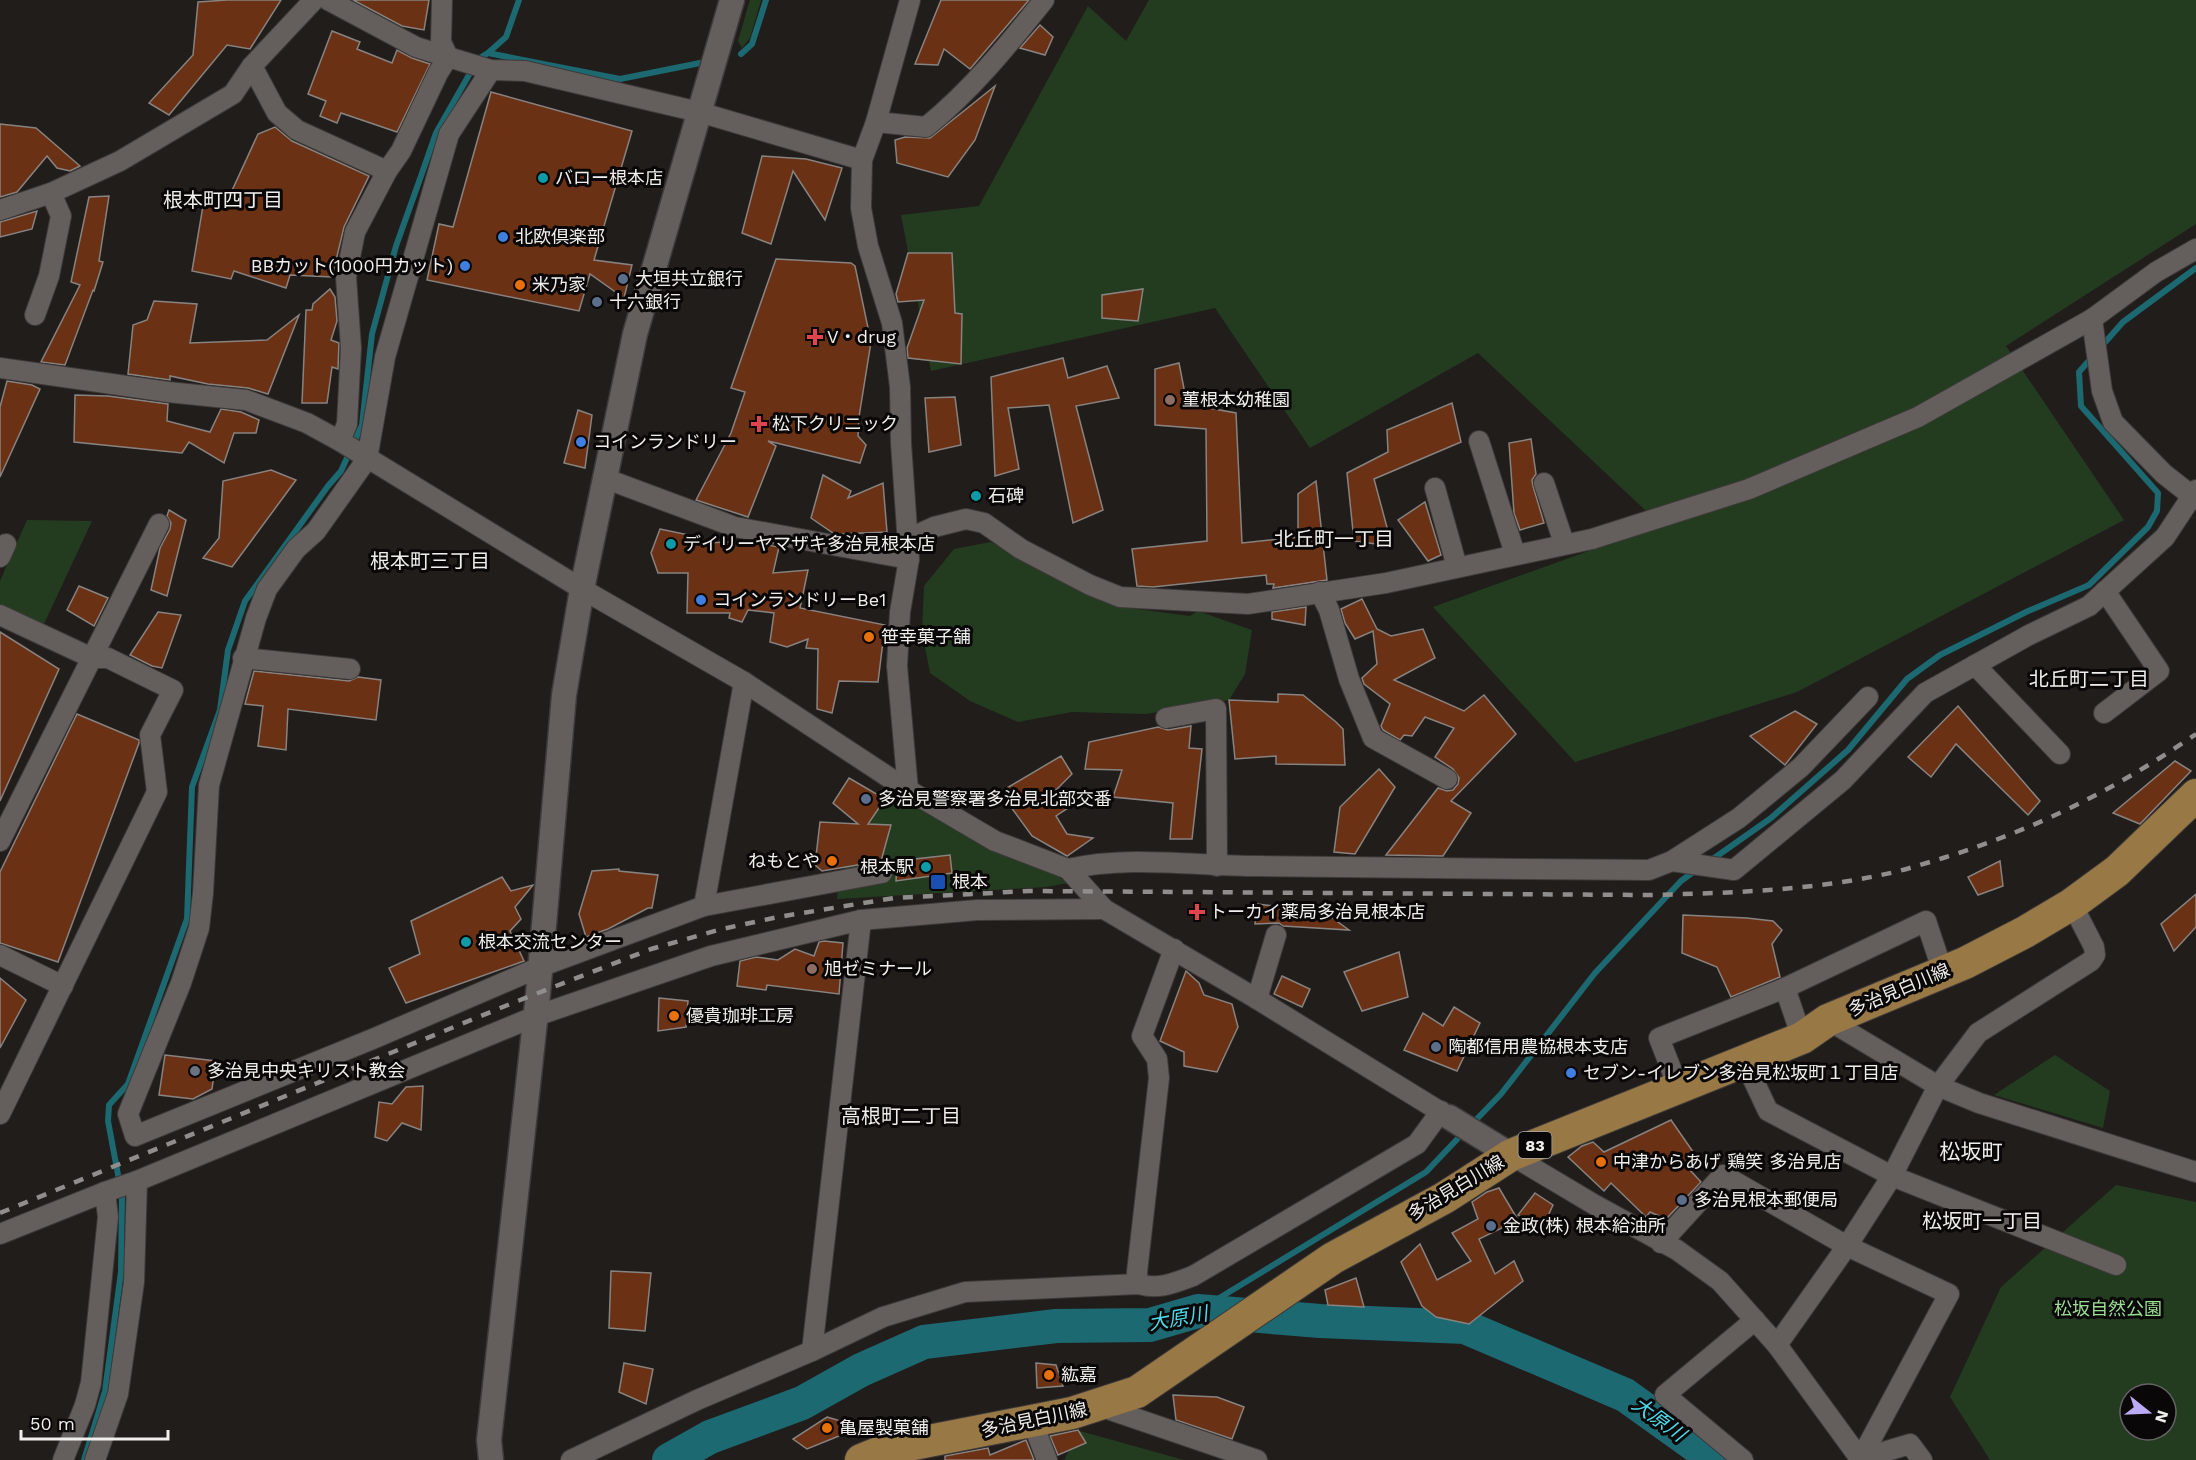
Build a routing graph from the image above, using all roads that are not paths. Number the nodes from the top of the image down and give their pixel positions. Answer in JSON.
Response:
{"nodes":[{"id":1,"x":314,"y":0,"type":"edge"},
{"id":2,"x":328,"y":0,"type":"edge"},
{"id":3,"x":442,"y":0,"type":"edge"},
{"id":4,"x":732,"y":0,"type":"edge"},
{"id":5,"x":910,"y":0,"type":"edge"},
{"id":6,"x":1044,"y":0,"type":"edge"},
{"id":7,"x":448,"y":57,"type":"junction"},
{"id":8,"x":252,"y":66,"type":"junction"},
{"id":9,"x":491,"y":70,"type":"junction"},
{"id":10,"x":699,"y":112,"type":"junction"},
{"id":11,"x":876,"y":122,"type":"junction"},
{"id":12,"x":862,"y":160,"type":"junction"},
{"id":13,"x":387,"y":171,"type":"junction"},
{"id":14,"x":51,"y":193,"type":"junction"},
{"id":15,"x":0,"y":210,"type":"edge"},
{"id":16,"x":2196,"y":249,"type":"edge"},
{"id":17,"x":35,"y":315,"type":"dead end"},
{"id":18,"x":2092,"y":319,"type":"junction"},
{"id":19,"x":0,"y":368,"type":"edge"},
{"id":20,"x":340,"y":441,"type":"junction"},
{"id":21,"x":1479,"y":441,"type":"dead end"},
{"id":22,"x":368,"y":459,"type":"junction"},
{"id":23,"x":604,"y":478,"type":"junction"},
{"id":24,"x":1545,"y":483,"type":"dead end"},
{"id":25,"x":1435,"y":488,"type":"dead end"},
{"id":26,"x":2194,"y":495,"type":"edge"},
{"id":27,"x":159,"y":524,"type":"dead end"},
{"id":28,"x":908,"y":539,"type":"junction"},
{"id":29,"x":1564,"y":543,"type":"junction"},
{"id":30,"x":1515,"y":554,"type":"junction"},
{"id":31,"x":909,"y":559,"type":"junction"},
{"id":32,"x":1457,"y":567,"type":"junction"},
{"id":33,"x":582,"y":589,"type":"junction"},
{"id":34,"x":2104,"y":591,"type":"junction"},
{"id":35,"x":1320,"y":592,"type":"junction"},
{"id":36,"x":0,"y":615,"type":"edge"},
{"id":37,"x":92,"y":658,"type":"junction"},
{"id":38,"x":243,"y":658,"type":"junction"},
{"id":39,"x":1975,"y":665,"type":"junction"},
{"id":40,"x":351,"y":669,"type":"dead end"},
{"id":41,"x":744,"y":682,"type":"junction"},
{"id":42,"x":1868,"y":697,"type":"dead end"},
{"id":43,"x":2104,"y":713,"type":"dead end"},
{"id":44,"x":1166,"y":718,"type":"dead end"},
{"id":45,"x":2060,"y":754,"type":"dead end"},
{"id":46,"x":1447,"y":779,"type":"dead end"},
{"id":47,"x":908,"y":790,"type":"junction"},
{"id":48,"x":2196,"y":795,"type":"edge"},
{"id":49,"x":0,"y":841,"type":"edge"},
{"id":50,"x":1672,"y":861,"type":"junction"},
{"id":51,"x":1217,"y":866,"type":"junction"},
{"id":52,"x":1068,"y":868,"type":"junction"},
{"id":53,"x":882,"y":873,"type":"dead end"},
{"id":54,"x":2072,"y":904,"type":"junction"},
{"id":55,"x":704,"y":906,"type":"junction"},
{"id":56,"x":1104,"y":909,"type":"junction"},
{"id":57,"x":861,"y":920,"type":"junction"},
{"id":58,"x":1276,"y":935,"type":"dead end"},
{"id":59,"x":1174,"y":949,"type":"junction"},
{"id":60,"x":0,"y":955,"type":"edge"},
{"id":61,"x":540,"y":967,"type":"junction"},
{"id":62,"x":1943,"y":972,"type":"junction"},
{"id":63,"x":63,"y":986,"type":"junction"},
{"id":64,"x":1785,"y":988,"type":"junction"},
{"id":65,"x":1257,"y":999,"type":"junction"},
{"id":66,"x":536,"y":1016,"type":"junction"},
{"id":67,"x":1828,"y":1020,"type":"junction"},
{"id":68,"x":1802,"y":1038,"type":"junction"},
{"id":69,"x":1745,"y":1062,"type":"junction"},
{"id":70,"x":1938,"y":1086,"type":"junction"},
{"id":71,"x":1679,"y":1089,"type":"junction"},
{"id":72,"x":0,"y":1114,"type":"edge"},
{"id":73,"x":1445,"y":1114,"type":"junction"},
{"id":74,"x":1511,"y":1155,"type":"junction"},
{"id":75,"x":2196,"y":1172,"type":"edge"},
{"id":76,"x":1892,"y":1176,"type":"junction"},
{"id":77,"x":137,"y":1181,"type":"junction"},
{"id":78,"x":105,"y":1192,"type":"junction"},
{"id":79,"x":0,"y":1234,"type":"edge"},
{"id":80,"x":1662,"y":1243,"type":"junction"},
{"id":81,"x":1847,"y":1246,"type":"junction"},
{"id":82,"x":2116,"y":1265,"type":"dead end"},
{"id":83,"x":1138,"y":1284,"type":"junction"},
{"id":84,"x":1755,"y":1320,"type":"junction"},
{"id":85,"x":1777,"y":1345,"type":"junction"},
{"id":86,"x":812,"y":1351,"type":"junction"},
{"id":87,"x":1098,"y":1406,"type":"junction"},
{"id":88,"x":1032,"y":1421,"type":"junction"},
{"id":89,"x":63,"y":1460,"type":"edge"},
{"id":90,"x":95,"y":1460,"type":"edge"},
{"id":91,"x":491,"y":1460,"type":"edge"},
{"id":92,"x":571,"y":1460,"type":"edge"},
{"id":93,"x":861,"y":1460,"type":"edge"},
{"id":94,"x":1047,"y":1460,"type":"edge"},
{"id":95,"x":1257,"y":1460,"type":"edge"},
{"id":96,"x":1743,"y":1460,"type":"edge"},
{"id":97,"x":1860,"y":1460,"type":"edge"},
{"id":98,"x":1922,"y":1460,"type":"edge"}],
"edges":[{"from":1,"to":8,"type":"street"},
{"from":2,"to":7,"type":"street"},
{"from":3,"to":7,"type":"street"},
{"from":4,"to":10,"type":"street"},
{"from":5,"to":11,"type":"street"},
{"from":6,"to":11,"type":"street"},
{"from":7,"to":9,"type":"street"},
{"from":7,"to":13,"type":"street"},
{"from":8,"to":13,"type":"street"},
{"from":8,"to":14,"type":"street"},
{"from":9,"to":10,"type":"street"},
{"from":9,"to":22,"type":"street"},
{"from":10,"to":12,"type":"street"},
{"from":10,"to":23,"type":"street"},
{"from":11,"to":12,"type":"street"},
{"from":12,"to":28,"type":"street"},
{"from":13,"to":20,"type":"street"},
{"from":14,"to":15,"type":"street"},
{"from":14,"to":17,"type":"street"},
{"from":16,"to":18,"type":"street"},
{"from":18,"to":26,"type":"street"},
{"from":18,"to":29,"type":"street"},
{"from":19,"to":20,"type":"street"},
{"from":20,"to":22,"type":"street"},
{"from":21,"to":30,"type":"street"},
{"from":22,"to":33,"type":"street"},
{"from":22,"to":38,"type":"street"},
{"from":23,"to":31,"type":"street"},
{"from":23,"to":33,"type":"street"},
{"from":24,"to":29,"type":"street"},
{"from":25,"to":32,"type":"street"},
{"from":26,"to":34,"type":"street"},
{"from":27,"to":37,"type":"street"},
{"from":28,"to":31,"type":"street"},
{"from":28,"to":35,"type":"street"},
{"from":29,"to":30,"type":"street"},
{"from":30,"to":32,"type":"street"},
{"from":31,"to":47,"type":"street"},
{"from":32,"to":35,"type":"street"},
{"from":33,"to":41,"type":"street"},
{"from":33,"to":61,"type":"street"},
{"from":34,"to":39,"type":"street"},
{"from":34,"to":43,"type":"street"},
{"from":35,"to":46,"type":"street"},
{"from":36,"to":37,"type":"street"},
{"from":37,"to":49,"type":"street"},
{"from":37,"to":63,"type":"street"},
{"from":38,"to":40,"type":"street"},
{"from":38,"to":61,"type":"street"},
{"from":39,"to":45,"type":"street"},
{"from":39,"to":50,"type":"street"},
{"from":41,"to":47,"type":"street"},
{"from":41,"to":55,"type":"street"},
{"from":42,"to":50,"type":"street"},
{"from":44,"to":51,"type":"street"},
{"from":47,"to":52,"type":"street"},
{"from":48,"to":54,"type":"main road","name":"多治見白川線","number":"83"},
{"from":50,"to":51,"type":"street"},
{"from":51,"to":52,"type":"street"},
{"from":52,"to":56,"type":"street"},
{"from":53,"to":55,"type":"street"},
{"from":54,"to":62,"type":"main road","name":"多治見白川線","number":"83"},
{"from":54,"to":70,"type":"street"},
{"from":55,"to":61,"type":"street"},
{"from":56,"to":57,"type":"street"},
{"from":56,"to":59,"type":"street"},
{"from":57,"to":66,"type":"street"},
{"from":57,"to":86,"type":"street"},
{"from":58,"to":65,"type":"street"},
{"from":59,"to":65,"type":"street"},
{"from":59,"to":83,"type":"street"},
{"from":60,"to":63,"type":"street"},
{"from":61,"to":66,"type":"street"},
{"from":62,"to":64,"type":"street"},
{"from":62,"to":67,"type":"main road","name":"多治見白川線","number":"83"},
{"from":63,"to":72,"type":"street"},
{"from":64,"to":68,"type":"street"},
{"from":64,"to":71,"type":"street"},
{"from":65,"to":73,"type":"street"},
{"from":66,"to":77,"type":"street"},
{"from":66,"to":91,"type":"street"},
{"from":67,"to":68,"type":"main road","name":"多治見白川線","number":"83"},
{"from":67,"to":70,"type":"street"},
{"from":68,"to":69,"type":"main road","name":"多治見白川線","number":"83"},
{"from":69,"to":71,"type":"main road","name":"多治見白川線","number":"83"},
{"from":69,"to":76,"type":"street"},
{"from":70,"to":75,"type":"street"},
{"from":70,"to":76,"type":"street"},
{"from":71,"to":74,"type":"main road","name":"多治見白川線","number":"83"},
{"from":73,"to":74,"type":"street"},
{"from":73,"to":83,"type":"street"},
{"from":74,"to":80,"type":"street"},
{"from":74,"to":87,"type":"main road","name":"多治見白川線","number":"83"},
{"from":76,"to":81,"type":"street"},
{"from":76,"to":82,"type":"street"},
{"from":77,"to":78,"type":"street"},
{"from":77,"to":90,"type":"street"},
{"from":78,"to":79,"type":"street"},
{"from":78,"to":89,"type":"street"},
{"from":80,"to":81,"type":"street"},
{"from":80,"to":84,"type":"street"},
{"from":81,"to":85,"type":"street"},
{"from":81,"to":97,"type":"street"},
{"from":83,"to":86,"type":"street"},
{"from":84,"to":85,"type":"street"},
{"from":84,"to":96,"type":"street"},
{"from":85,"to":97,"type":"street"},
{"from":86,"to":92,"type":"street"},
{"from":87,"to":88,"type":"main road","name":"多治見白川線","number":"83"},
{"from":87,"to":95,"type":"street"},
{"from":88,"to":93,"type":"main road","name":"多治見白川線","number":"83"},
{"from":88,"to":94,"type":"street"},
{"from":97,"to":98,"type":"street"}]}
